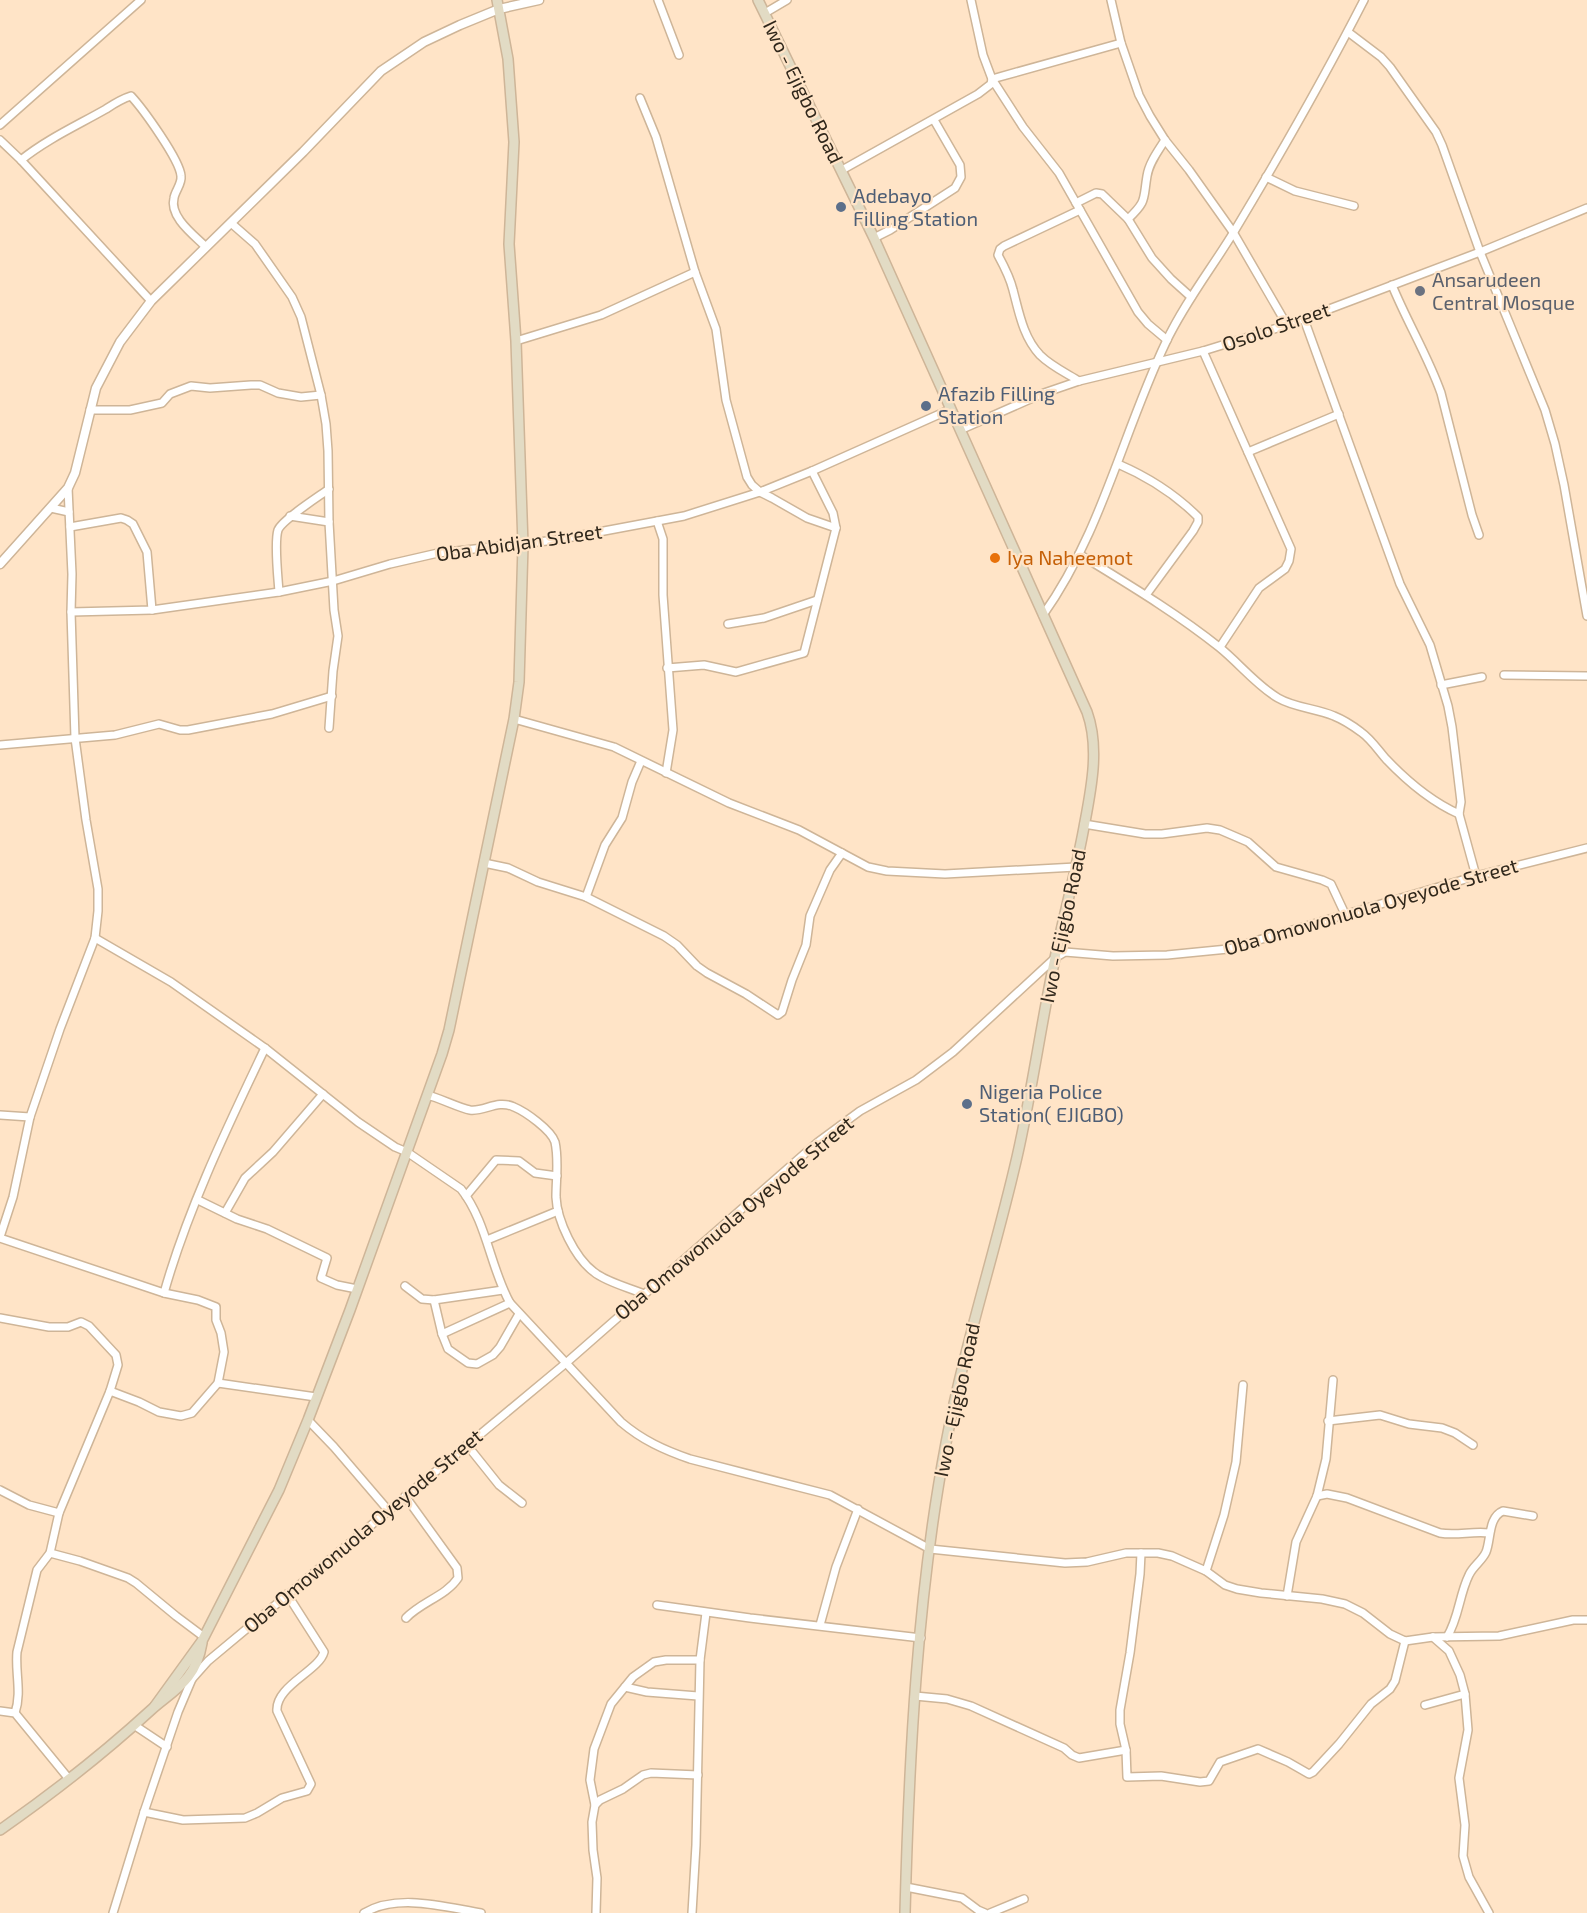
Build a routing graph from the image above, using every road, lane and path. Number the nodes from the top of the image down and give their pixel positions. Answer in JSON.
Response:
{"nodes":[{"id":1,"x":141,"y":0,"type":"edge"},
{"id":2,"x":539,"y":0,"type":"edge"},
{"id":3,"x":658,"y":0,"type":"edge"},
{"id":4,"x":758,"y":0,"type":"edge"},
{"id":5,"x":787,"y":0,"type":"edge"},
{"id":6,"x":971,"y":0,"type":"edge"},
{"id":7,"x":1112,"y":0,"type":"edge"},
{"id":8,"x":1364,"y":0,"type":"edge"},
{"id":9,"x":498,"y":5,"type":"edge"},
{"id":10,"x":765,"y":13,"type":"junction"},
{"id":11,"x":1348,"y":32,"type":"junction"},
{"id":12,"x":1120,"y":43,"type":"junction"},
{"id":13,"x":679,"y":55,"type":"dead end"},
{"id":14,"x":992,"y":79,"type":"junction"},
{"id":15,"x":640,"y":98,"type":"dead end"},
{"id":16,"x":934,"y":120,"type":"junction"},
{"id":17,"x":0,"y":125,"type":"edge"},
{"id":18,"x":0,"y":140,"type":"edge"},
{"id":19,"x":1165,"y":140,"type":"junction"},
{"id":20,"x":21,"y":160,"type":"junction"},
{"id":21,"x":842,"y":170,"type":"junction"},
{"id":22,"x":1266,"y":177,"type":"junction"},
{"id":23,"x":1354,"y":206,"type":"dead end"},
{"id":24,"x":1078,"y":207,"type":"junction"},
{"id":25,"x":1587,"y":208,"type":"edge"},
{"id":26,"x":1128,"y":219,"type":"junction"},
{"id":27,"x":231,"y":223,"type":"junction"},
{"id":28,"x":1233,"y":232,"type":"junction"},
{"id":29,"x":874,"y":238,"type":"junction"},
{"id":30,"x":206,"y":247,"type":"junction"},
{"id":31,"x":1480,"y":252,"type":"junction"},
{"id":32,"x":695,"y":272,"type":"junction"},
{"id":33,"x":1392,"y":285,"type":"junction"},
{"id":34,"x":1191,"y":297,"type":"junction"},
{"id":35,"x":151,"y":301,"type":"junction"},
{"id":36,"x":1304,"y":318,"type":"junction"},
{"id":37,"x":1287,"y":325,"type":"junction"},
{"id":38,"x":1167,"y":340,"type":"junction"},
{"id":39,"x":516,"y":341,"type":"junction"},
{"id":40,"x":1203,"y":351,"type":"junction"},
{"id":41,"x":1156,"y":363,"type":"junction"},
{"id":42,"x":1079,"y":381,"type":"junction"},
{"id":43,"x":321,"y":395,"type":"junction"},
{"id":44,"x":90,"y":410,"type":"junction"},
{"id":45,"x":951,"y":410,"type":"junction"},
{"id":46,"x":1339,"y":414,"type":"junction"},
{"id":47,"x":960,"y":430,"type":"junction"},
{"id":48,"x":1248,"y":452,"type":"junction"},
{"id":49,"x":1118,"y":464,"type":"junction"},
{"id":50,"x":812,"y":471,"type":"junction"},
{"id":51,"x":68,"y":488,"type":"junction"},
{"id":52,"x":329,"y":489,"type":"junction"},
{"id":53,"x":760,"y":492,"type":"junction"},
{"id":54,"x":51,"y":508,"type":"junction"},
{"id":55,"x":69,"y":512,"type":"junction"},
{"id":56,"x":290,"y":516,"type":"junction"},
{"id":57,"x":657,"y":521,"type":"junction"},
{"id":58,"x":329,"y":522,"type":"junction"},
{"id":59,"x":70,"y":527,"type":"junction"},
{"id":60,"x":836,"y":528,"type":"junction"},
{"id":61,"x":1479,"y":535,"type":"dead end"},
{"id":62,"x":523,"y":545,"type":"junction"},
{"id":63,"x":1079,"y":554,"type":"junction"},
{"id":64,"x":0,"y":564,"type":"edge"},
{"id":65,"x":333,"y":581,"type":"junction"},
{"id":66,"x":279,"y":592,"type":"junction"},
{"id":67,"x":1146,"y":595,"type":"junction"},
{"id":68,"x":817,"y":600,"type":"junction"},
{"id":69,"x":152,"y":610,"type":"junction"},
{"id":70,"x":71,"y":612,"type":"junction"},
{"id":71,"x":1043,"y":615,"type":"junction"},
{"id":72,"x":1587,"y":616,"type":"edge"},
{"id":73,"x":728,"y":624,"type":"dead end"},
{"id":74,"x":1220,"y":647,"type":"junction"},
{"id":75,"x":667,"y":668,"type":"junction"},
{"id":76,"x":1504,"y":675,"type":"dead end"},
{"id":77,"x":1587,"y":676,"type":"edge"},
{"id":78,"x":1482,"y":677,"type":"dead end"},
{"id":79,"x":1442,"y":685,"type":"junction"},
{"id":80,"x":332,"y":696,"type":"junction"},
{"id":81,"x":514,"y":719,"type":"junction"},
{"id":82,"x":329,"y":728,"type":"dead end"},
{"id":83,"x":75,"y":738,"type":"junction"},
{"id":84,"x":0,"y":745,"type":"edge"},
{"id":85,"x":641,"y":761,"type":"junction"},
{"id":86,"x":666,"y":773,"type":"junction"},
{"id":87,"x":1458,"y":814,"type":"junction"},
{"id":88,"x":1084,"y":824,"type":"junction"},
{"id":89,"x":1587,"y":848,"type":"edge"},
{"id":90,"x":842,"y":853,"type":"junction"},
{"id":91,"x":484,"y":863,"type":"junction"},
{"id":92,"x":1076,"y":867,"type":"junction"},
{"id":93,"x":1476,"y":876,"type":"junction"},
{"id":94,"x":586,"y":897,"type":"junction"},
{"id":95,"x":1345,"y":914,"type":"junction"},
{"id":96,"x":95,"y":938,"type":"junction"},
{"id":97,"x":1055,"y":958,"type":"junction"},
{"id":98,"x":265,"y":1048,"type":"junction"},
{"id":99,"x":323,"y":1094,"type":"junction"},
{"id":100,"x":427,"y":1095,"type":"junction"},
{"id":101,"x":0,"y":1115,"type":"edge"},
{"id":102,"x":30,"y":1117,"type":"junction"},
{"id":103,"x":407,"y":1152,"type":"junction"},
{"id":104,"x":557,"y":1176,"type":"junction"},
{"id":105,"x":466,"y":1196,"type":"junction"},
{"id":106,"x":198,"y":1200,"type":"junction"},
{"id":107,"x":558,"y":1211,"type":"junction"},
{"id":108,"x":225,"y":1213,"type":"junction"},
{"id":109,"x":0,"y":1237,"type":"edge"},
{"id":110,"x":487,"y":1240,"type":"junction"},
{"id":111,"x":405,"y":1286,"type":"dead end"},
{"id":112,"x":357,"y":1289,"type":"junction"},
{"id":113,"x":503,"y":1290,"type":"junction"},
{"id":114,"x":164,"y":1293,"type":"junction"},
{"id":115,"x":644,"y":1294,"type":"junction"},
{"id":116,"x":434,"y":1300,"type":"junction"},
{"id":117,"x":510,"y":1303,"type":"junction"},
{"id":118,"x":519,"y":1314,"type":"junction"},
{"id":119,"x":0,"y":1318,"type":"edge"},
{"id":120,"x":442,"y":1334,"type":"junction"},
{"id":121,"x":566,"y":1363,"type":"junction"},
{"id":122,"x":1333,"y":1380,"type":"dead end"},
{"id":123,"x":218,"y":1383,"type":"junction"},
{"id":124,"x":1243,"y":1384,"type":"dead end"},
{"id":125,"x":110,"y":1391,"type":"junction"},
{"id":126,"x":316,"y":1397,"type":"junction"},
{"id":127,"x":308,"y":1420,"type":"junction"},
{"id":128,"x":1328,"y":1421,"type":"junction"},
{"id":129,"x":467,"y":1445,"type":"junction"},
{"id":130,"x":1473,"y":1445,"type":"dead end"},
{"id":131,"x":0,"y":1490,"type":"edge"},
{"id":132,"x":405,"y":1496,"type":"junction"},
{"id":133,"x":1317,"y":1496,"type":"junction"},
{"id":134,"x":522,"y":1503,"type":"dead end"},
{"id":135,"x":858,"y":1509,"type":"junction"},
{"id":136,"x":388,"y":1510,"type":"junction"},
{"id":137,"x":59,"y":1513,"type":"junction"},
{"id":138,"x":1533,"y":1516,"type":"dead end"},
{"id":139,"x":1489,"y":1533,"type":"junction"},
{"id":140,"x":930,"y":1549,"type":"junction"},
{"id":141,"x":50,"y":1553,"type":"junction"},
{"id":142,"x":1141,"y":1553,"type":"junction"},
{"id":143,"x":1206,"y":1571,"type":"junction"},
{"id":144,"x":287,"y":1594,"type":"junction"},
{"id":145,"x":1287,"y":1596,"type":"junction"},
{"id":146,"x":657,"y":1605,"type":"dead end"},
{"id":147,"x":706,"y":1612,"type":"junction"},
{"id":148,"x":406,"y":1618,"type":"dead end"},
{"id":149,"x":1587,"y":1620,"type":"edge"},
{"id":150,"x":820,"y":1625,"type":"junction"},
{"id":151,"x":1433,"y":1637,"type":"junction"},
{"id":152,"x":1447,"y":1637,"type":"junction"},
{"id":153,"x":921,"y":1638,"type":"junction"},
{"id":154,"x":203,"y":1639,"type":"junction"},
{"id":155,"x":1405,"y":1641,"type":"junction"},
{"id":156,"x":700,"y":1660,"type":"junction"},
{"id":157,"x":190,"y":1677,"type":"junction"},
{"id":158,"x":625,"y":1687,"type":"junction"},
{"id":159,"x":1465,"y":1694,"type":"junction"},
{"id":160,"x":698,"y":1696,"type":"junction"},
{"id":161,"x":915,"y":1696,"type":"junction"},
{"id":162,"x":1425,"y":1705,"type":"dead end"},
{"id":163,"x":155,"y":1706,"type":"junction"},
{"id":164,"x":0,"y":1711,"type":"edge"},
{"id":165,"x":15,"y":1713,"type":"junction"},
{"id":166,"x":134,"y":1725,"type":"junction"},
{"id":167,"x":167,"y":1747,"type":"junction"},
{"id":168,"x":1126,"y":1750,"type":"junction"},
{"id":169,"x":698,"y":1775,"type":"junction"},
{"id":170,"x":69,"y":1779,"type":"junction"},
{"id":171,"x":595,"y":1805,"type":"junction"},
{"id":172,"x":144,"y":1812,"type":"junction"},
{"id":173,"x":0,"y":1830,"type":"edge"},
{"id":174,"x":906,"y":1887,"type":"junction"},
{"id":175,"x":1024,"y":1899,"type":"dead end"},
{"id":176,"x":113,"y":1913,"type":"edge"},
{"id":177,"x":364,"y":1913,"type":"edge"},
{"id":178,"x":481,"y":1913,"type":"edge"},
{"id":179,"x":596,"y":1913,"type":"edge"},
{"id":180,"x":692,"y":1913,"type":"edge"},
{"id":181,"x":905,"y":1913,"type":"edge"},
{"id":182,"x":985,"y":1913,"type":"edge"},
{"id":183,"x":990,"y":1913,"type":"edge"},
{"id":184,"x":1489,"y":1913,"type":"edge"}],
"edges":[{"from":1,"to":17,"type":"street"},
{"from":2,"to":9,"type":"street"},
{"from":3,"to":13,"type":"street"},
{"from":4,"to":10,"type":"main road","name":"Iwo - Ejigbo Road"},
{"from":5,"to":10,"type":"street"},
{"from":6,"to":14,"type":"street"},
{"from":7,"to":12,"type":"street"},
{"from":8,"to":11,"type":"street"},
{"from":9,"to":27,"type":"street"},
{"from":9,"to":39,"type":"main road"},
{"from":10,"to":21,"type":"main road","name":"Iwo - Ejigbo Road"},
{"from":11,"to":22,"type":"street"},
{"from":11,"to":31,"type":"street"},
{"from":12,"to":14,"type":"street"},
{"from":12,"to":19,"type":"street"},
{"from":14,"to":16,"type":"street"},
{"from":14,"to":24,"type":"street"},
{"from":15,"to":32,"type":"street"},
{"from":16,"to":21,"type":"street"},
{"from":16,"to":29,"type":"street"},
{"from":18,"to":20,"type":"street"},
{"from":19,"to":26,"type":"street"},
{"from":19,"to":28,"type":"street"},
{"from":20,"to":30,"type":"street"},
{"from":20,"to":35,"type":"street"},
{"from":21,"to":29,"type":"main road","name":"Iwo - Ejigbo Road"},
{"from":22,"to":23,"type":"street"},
{"from":22,"to":28,"type":"street"},
{"from":24,"to":26,"type":"street"},
{"from":24,"to":38,"type":"street"},
{"from":24,"to":42,"type":"street"},
{"from":25,"to":31,"type":"street","name":"Osolo Street"},
{"from":26,"to":34,"type":"street"},
{"from":27,"to":30,"type":"street"},
{"from":27,"to":43,"type":"street"},
{"from":28,"to":34,"type":"street"},
{"from":28,"to":37,"type":"street"},
{"from":29,"to":45,"type":"main road","name":"Iwo - Ejigbo Road"},
{"from":30,"to":35,"type":"street"},
{"from":31,"to":33,"type":"street","name":"Osolo Street"},
{"from":31,"to":72,"type":"street"},
{"from":32,"to":39,"type":"street"},
{"from":32,"to":53,"type":"street"},
{"from":33,"to":36,"type":"street","name":"Osolo Street"},
{"from":33,"to":61,"type":"street"},
{"from":34,"to":38,"type":"street"},
{"from":35,"to":44,"type":"street"},
{"from":36,"to":37,"type":"street","name":"Osolo Street"},
{"from":36,"to":46,"type":"street"},
{"from":37,"to":40,"type":"street","name":"Osolo Street"},
{"from":38,"to":41,"type":"street"},
{"from":39,"to":62,"type":"main road"},
{"from":40,"to":41,"type":"street","name":"Osolo Street"},
{"from":40,"to":48,"type":"street"},
{"from":41,"to":42,"type":"street","name":"Osolo Street"},
{"from":41,"to":49,"type":"street"},
{"from":42,"to":47,"type":"street","name":"Osolo Street"},
{"from":43,"to":44,"type":"street"},
{"from":43,"to":52,"type":"street"},
{"from":44,"to":51,"type":"street"},
{"from":45,"to":47,"type":"main road","name":"Iwo - Ejigbo Road"},
{"from":45,"to":50,"type":"street","name":"Oba Abidjan Street"},
{"from":46,"to":48,"type":"street"},
{"from":46,"to":79,"type":"street"},
{"from":47,"to":71,"type":"main road","name":"Iwo - Ejigbo Road"},
{"from":48,"to":74,"type":"street"},
{"from":49,"to":63,"type":"street"},
{"from":49,"to":67,"type":"street"},
{"from":50,"to":53,"type":"street","name":"Oba Abidjan Street"},
{"from":50,"to":60,"type":"street"},
{"from":51,"to":54,"type":"street"},
{"from":51,"to":55,"type":"street"},
{"from":52,"to":56,"type":"street"},
{"from":52,"to":58,"type":"street"},
{"from":53,"to":57,"type":"street","name":"Oba Abidjan Street"},
{"from":53,"to":60,"type":"street"},
{"from":54,"to":55,"type":"street"},
{"from":54,"to":64,"type":"street"},
{"from":55,"to":59,"type":"street"},
{"from":56,"to":58,"type":"street"},
{"from":56,"to":66,"type":"street"},
{"from":57,"to":62,"type":"street","name":"Oba Abidjan Street"},
{"from":57,"to":75,"type":"street"},
{"from":58,"to":65,"type":"street"},
{"from":59,"to":69,"type":"street"},
{"from":59,"to":70,"type":"street"},
{"from":60,"to":68,"type":"street"},
{"from":62,"to":65,"type":"street","name":"Oba Abidjan Street"},
{"from":62,"to":81,"type":"main road"},
{"from":63,"to":67,"type":"street"},
{"from":63,"to":71,"type":"street"},
{"from":65,"to":66,"type":"street","name":"Oba Abidjan Street"},
{"from":65,"to":80,"type":"street"},
{"from":66,"to":69,"type":"street","name":"Oba Abidjan Street"},
{"from":67,"to":74,"type":"street"},
{"from":68,"to":73,"type":"street"},
{"from":68,"to":75,"type":"street"},
{"from":69,"to":70,"type":"street","name":"Oba Abidjan Street"},
{"from":70,"to":83,"type":"street"},
{"from":71,"to":88,"type":"main road","name":"Iwo - Ejigbo Road"},
{"from":74,"to":87,"type":"street"},
{"from":75,"to":86,"type":"street"},
{"from":76,"to":77,"type":"street"},
{"from":78,"to":79,"type":"street"},
{"from":79,"to":87,"type":"street"},
{"from":80,"to":82,"type":"street"},
{"from":80,"to":83,"type":"street"},
{"from":81,"to":85,"type":"street"},
{"from":81,"to":91,"type":"main road"},
{"from":83,"to":84,"type":"street"},
{"from":83,"to":96,"type":"street"},
{"from":85,"to":86,"type":"street"},
{"from":85,"to":94,"type":"street"},
{"from":86,"to":90,"type":"street"},
{"from":87,"to":93,"type":"street"},
{"from":88,"to":92,"type":"main road","name":"Iwo - Ejigbo Road"},
{"from":88,"to":95,"type":"street"},
{"from":89,"to":93,"type":"street","name":"Oba Omowonuola Oyeyode Street"},
{"from":90,"to":92,"type":"street"},
{"from":90,"to":94,"type":"street"},
{"from":91,"to":94,"type":"street"},
{"from":91,"to":100,"type":"main road"},
{"from":92,"to":97,"type":"main road","name":"Iwo - Ejigbo Road"},
{"from":93,"to":95,"type":"street","name":"Oba Omowonuola Oyeyode Street"},
{"from":95,"to":97,"type":"street","name":"Oba Omowonuola Oyeyode Street"},
{"from":96,"to":98,"type":"street"},
{"from":96,"to":102,"type":"street"},
{"from":97,"to":115,"type":"street","name":"Oba Omowonuola Oyeyode Street"},
{"from":97,"to":140,"type":"main road","name":"Iwo - Ejigbo Road"},
{"from":98,"to":99,"type":"street"},
{"from":98,"to":106,"type":"street"},
{"from":99,"to":103,"type":"street"},
{"from":99,"to":108,"type":"street"},
{"from":100,"to":103,"type":"main road"},
{"from":100,"to":104,"type":"street"},
{"from":101,"to":102,"type":"street"},
{"from":102,"to":109,"type":"street"},
{"from":103,"to":105,"type":"street"},
{"from":103,"to":112,"type":"main road"},
{"from":104,"to":105,"type":"street"},
{"from":104,"to":107,"type":"street"},
{"from":105,"to":110,"type":"street"},
{"from":106,"to":108,"type":"street"},
{"from":106,"to":114,"type":"street"},
{"from":107,"to":110,"type":"street"},
{"from":107,"to":115,"type":"street"},
{"from":108,"to":112,"type":"street"},
{"from":109,"to":114,"type":"street"},
{"from":110,"to":113,"type":"street"},
{"from":111,"to":116,"type":"street"},
{"from":112,"to":126,"type":"main road"},
{"from":113,"to":116,"type":"street"},
{"from":113,"to":117,"type":"street"},
{"from":114,"to":123,"type":"street"},
{"from":115,"to":121,"type":"street","name":"Oba Omowonuola Oyeyode Street"},
{"from":116,"to":120,"type":"street"},
{"from":117,"to":118,"type":"street"},
{"from":117,"to":120,"type":"street"},
{"from":118,"to":120,"type":"street"},
{"from":118,"to":121,"type":"street"},
{"from":119,"to":125,"type":"street"},
{"from":121,"to":129,"type":"street","name":"Oba Omowonuola Oyeyode Street"},
{"from":121,"to":135,"type":"street"},
{"from":122,"to":128,"type":"street"},
{"from":123,"to":125,"type":"street"},
{"from":123,"to":126,"type":"street"},
{"from":124,"to":143,"type":"street"},
{"from":125,"to":137,"type":"street"},
{"from":126,"to":127,"type":"main road"},
{"from":127,"to":136,"type":"street"},
{"from":127,"to":154,"type":"main road"},
{"from":128,"to":130,"type":"street"},
{"from":128,"to":133,"type":"street"},
{"from":129,"to":132,"type":"street","name":"Oba Omowonuola Oyeyode Street"},
{"from":129,"to":134,"type":"street"},
{"from":131,"to":137,"type":"street"},
{"from":132,"to":136,"type":"street","name":"Oba Omowonuola Oyeyode Street"},
{"from":132,"to":148,"type":"street"},
{"from":133,"to":139,"type":"street"},
{"from":133,"to":145,"type":"street"},
{"from":135,"to":140,"type":"street"},
{"from":135,"to":150,"type":"street"},
{"from":136,"to":144,"type":"street","name":"Oba Omowonuola Oyeyode Street"},
{"from":137,"to":141,"type":"street"},
{"from":138,"to":139,"type":"street"},
{"from":139,"to":152,"type":"street"},
{"from":140,"to":142,"type":"street"},
{"from":140,"to":153,"type":"main road","name":"Iwo - Ejigbo Road"},
{"from":141,"to":154,"type":"street"},
{"from":141,"to":165,"type":"street"},
{"from":142,"to":143,"type":"street"},
{"from":142,"to":168,"type":"street"},
{"from":143,"to":145,"type":"street"},
{"from":144,"to":157,"type":"street","name":"Oba Omowonuola Oyeyode Street"},
{"from":144,"to":172,"type":"street"},
{"from":145,"to":155,"type":"street"},
{"from":146,"to":147,"type":"street"},
{"from":147,"to":150,"type":"street"},
{"from":147,"to":156,"type":"street"},
{"from":149,"to":152,"type":"street"},
{"from":150,"to":153,"type":"street"},
{"from":151,"to":152,"type":"street"},
{"from":151,"to":155,"type":"street"},
{"from":151,"to":159,"type":"street"},
{"from":153,"to":161,"type":"main road","name":"Iwo - Ejigbo Road"},
{"from":154,"to":157,"type":"main road"},
{"from":154,"to":163,"type":"main road"},
{"from":155,"to":168,"type":"street"},
{"from":156,"to":158,"type":"street"},
{"from":156,"to":160,"type":"street"},
{"from":157,"to":163,"type":"main road"},
{"from":157,"to":167,"type":"street"},
{"from":158,"to":160,"type":"street"},
{"from":158,"to":171,"type":"street"},
{"from":159,"to":162,"type":"street"},
{"from":159,"to":184,"type":"street"},
{"from":160,"to":169,"type":"street"},
{"from":161,"to":168,"type":"street"},
{"from":161,"to":174,"type":"main road","name":"Iwo - Ejigbo Road"},
{"from":163,"to":166,"type":"main road"},
{"from":164,"to":165,"type":"street"},
{"from":165,"to":170,"type":"street"},
{"from":166,"to":167,"type":"street"},
{"from":166,"to":170,"type":"main road"},
{"from":167,"to":172,"type":"street"},
{"from":169,"to":171,"type":"street"},
{"from":169,"to":180,"type":"street"},
{"from":170,"to":173,"type":"main road"},
{"from":171,"to":179,"type":"street"},
{"from":172,"to":176,"type":"street"},
{"from":174,"to":181,"type":"main road","name":"Iwo - Ejigbo Road"},
{"from":174,"to":182,"type":"street"},
{"from":175,"to":183,"type":"street"},
{"from":177,"to":178,"type":"street"}]}
